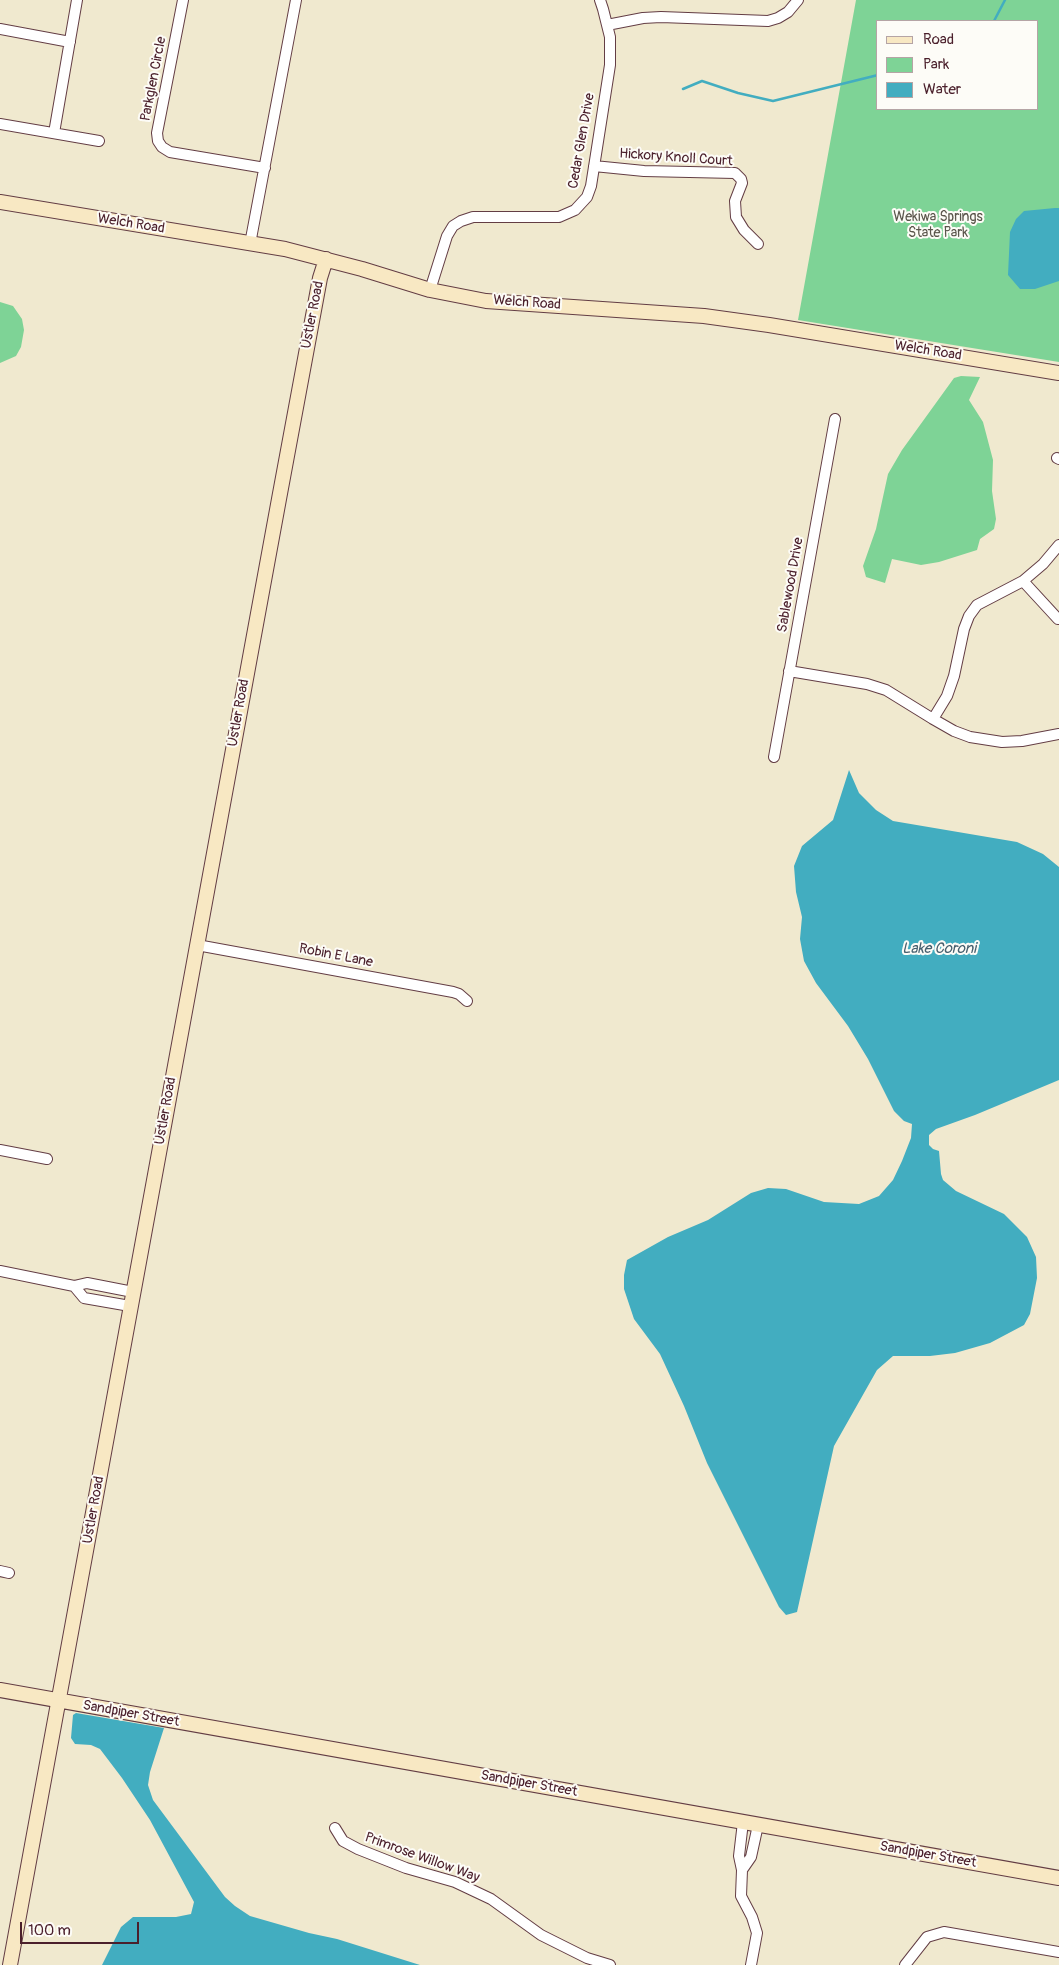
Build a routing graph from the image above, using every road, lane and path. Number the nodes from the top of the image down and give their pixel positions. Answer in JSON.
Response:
{"nodes":[{"id":1,"x":78,"y":0,"type":"edge"},
{"id":2,"x":183,"y":0,"type":"edge"},
{"id":3,"x":296,"y":0,"type":"edge"},
{"id":4,"x":600,"y":0,"type":"edge"},
{"id":5,"x":798,"y":0,"type":"edge"},
{"id":6,"x":608,"y":25,"type":"junction"},
{"id":7,"x":0,"y":29,"type":"edge"},
{"id":8,"x":70,"y":42,"type":"junction"},
{"id":9,"x":0,"y":124,"type":"edge"},
{"id":10,"x":54,"y":133,"type":"junction"},
{"id":11,"x":99,"y":141,"type":"dead end"},
{"id":12,"x":594,"y":166,"type":"junction"},
{"id":13,"x":265,"y":168,"type":"junction"},
{"id":14,"x":0,"y":202,"type":"edge"},
{"id":15,"x":250,"y":244,"type":"junction"},
{"id":16,"x":758,"y":244,"type":"dead end"},
{"id":17,"x":326,"y":259,"type":"junction"},
{"id":18,"x":430,"y":290,"type":"junction"},
{"id":19,"x":1059,"y":373,"type":"edge"},
{"id":20,"x":835,"y":419,"type":"dead end"},
{"id":21,"x":1059,"y":545,"type":"edge"},
{"id":22,"x":1023,"y":580,"type":"junction"},
{"id":23,"x":1058,"y":619,"type":"edge"},
{"id":24,"x":789,"y":671,"type":"junction"},
{"id":25,"x":933,"y":719,"type":"junction"},
{"id":26,"x":1059,"y":734,"type":"edge"},
{"id":27,"x":774,"y":757,"type":"dead end"},
{"id":28,"x":197,"y":945,"type":"junction"},
{"id":29,"x":467,"y":1001,"type":"dead end"},
{"id":30,"x":0,"y":1150,"type":"edge"},
{"id":31,"x":47,"y":1159,"type":"dead end"},
{"id":32,"x":0,"y":1271,"type":"edge"},
{"id":33,"x":74,"y":1286,"type":"junction"},
{"id":34,"x":103,"y":1286,"type":"junction"},
{"id":35,"x":131,"y":1299,"type":"junction"},
{"id":36,"x":100,"y":1301,"type":"junction"},
{"id":37,"x":0,"y":1690,"type":"edge"},
{"id":38,"x":59,"y":1701,"type":"junction"},
{"id":39,"x":750,"y":1823,"type":"junction"},
{"id":40,"x":335,"y":1828,"type":"dead end"},
{"id":41,"x":1059,"y":1878,"type":"edge"},
{"id":42,"x":1059,"y":1952,"type":"edge"},
{"id":43,"x":10,"y":1965,"type":"edge"},
{"id":44,"x":610,"y":1965,"type":"edge"},
{"id":45,"x":751,"y":1965,"type":"edge"},
{"id":46,"x":905,"y":1965,"type":"edge"}],
"edges":[{"from":1,"to":8,"type":"street"},
{"from":2,"to":13,"type":"street","name":"Parkglen Circle"},
{"from":3,"to":13,"type":"street"},
{"from":4,"to":6,"type":"street","name":"Cedar Glen Drive"},
{"from":5,"to":6,"type":"street"},
{"from":6,"to":12,"type":"street","name":"Cedar Glen Drive"},
{"from":7,"to":8,"type":"street"},
{"from":8,"to":10,"type":"street"},
{"from":9,"to":10,"type":"street"},
{"from":10,"to":11,"type":"street"},
{"from":12,"to":16,"type":"street","name":"Hickory Knoll Court"},
{"from":12,"to":18,"type":"street","name":"Cedar Glen Drive"},
{"from":13,"to":15,"type":"street"},
{"from":14,"to":15,"type":"street","name":"Welch Road"},
{"from":15,"to":17,"type":"street","name":"Welch Road"},
{"from":17,"to":18,"type":"street","name":"Welch Road"},
{"from":17,"to":28,"type":"street","name":"Ustler Road"},
{"from":18,"to":19,"type":"street","name":"Welch Road"},
{"from":20,"to":24,"type":"street","name":"Sablewood Drive"},
{"from":21,"to":22,"type":"street"},
{"from":22,"to":23,"type":"street"},
{"from":22,"to":25,"type":"street"},
{"from":24,"to":25,"type":"street"},
{"from":24,"to":27,"type":"street","name":"Sablewood Drive"},
{"from":25,"to":26,"type":"street"},
{"from":28,"to":29,"type":"street","name":"Robin E Lane"},
{"from":28,"to":35,"type":"street","name":"Ustler Road"},
{"from":30,"to":31,"type":"street"},
{"from":32,"to":33,"type":"street"},
{"from":33,"to":34,"type":"street"},
{"from":33,"to":36,"type":"street"},
{"from":34,"to":35,"type":"street"},
{"from":34,"to":36,"type":"street"},
{"from":35,"to":36,"type":"street"},
{"from":35,"to":38,"type":"street","name":"Ustler Road"},
{"from":37,"to":38,"type":"street","name":"Sandpiper Street"},
{"from":38,"to":39,"type":"street","name":"Sandpiper Street"},
{"from":38,"to":43,"type":"street","name":"Ustler Road"},
{"from":39,"to":41,"type":"street","name":"Sandpiper Street"},
{"from":39,"to":45,"type":"street"},
{"from":40,"to":44,"type":"street","name":"Primrose Willow Way"},
{"from":42,"to":46,"type":"street"}]}
